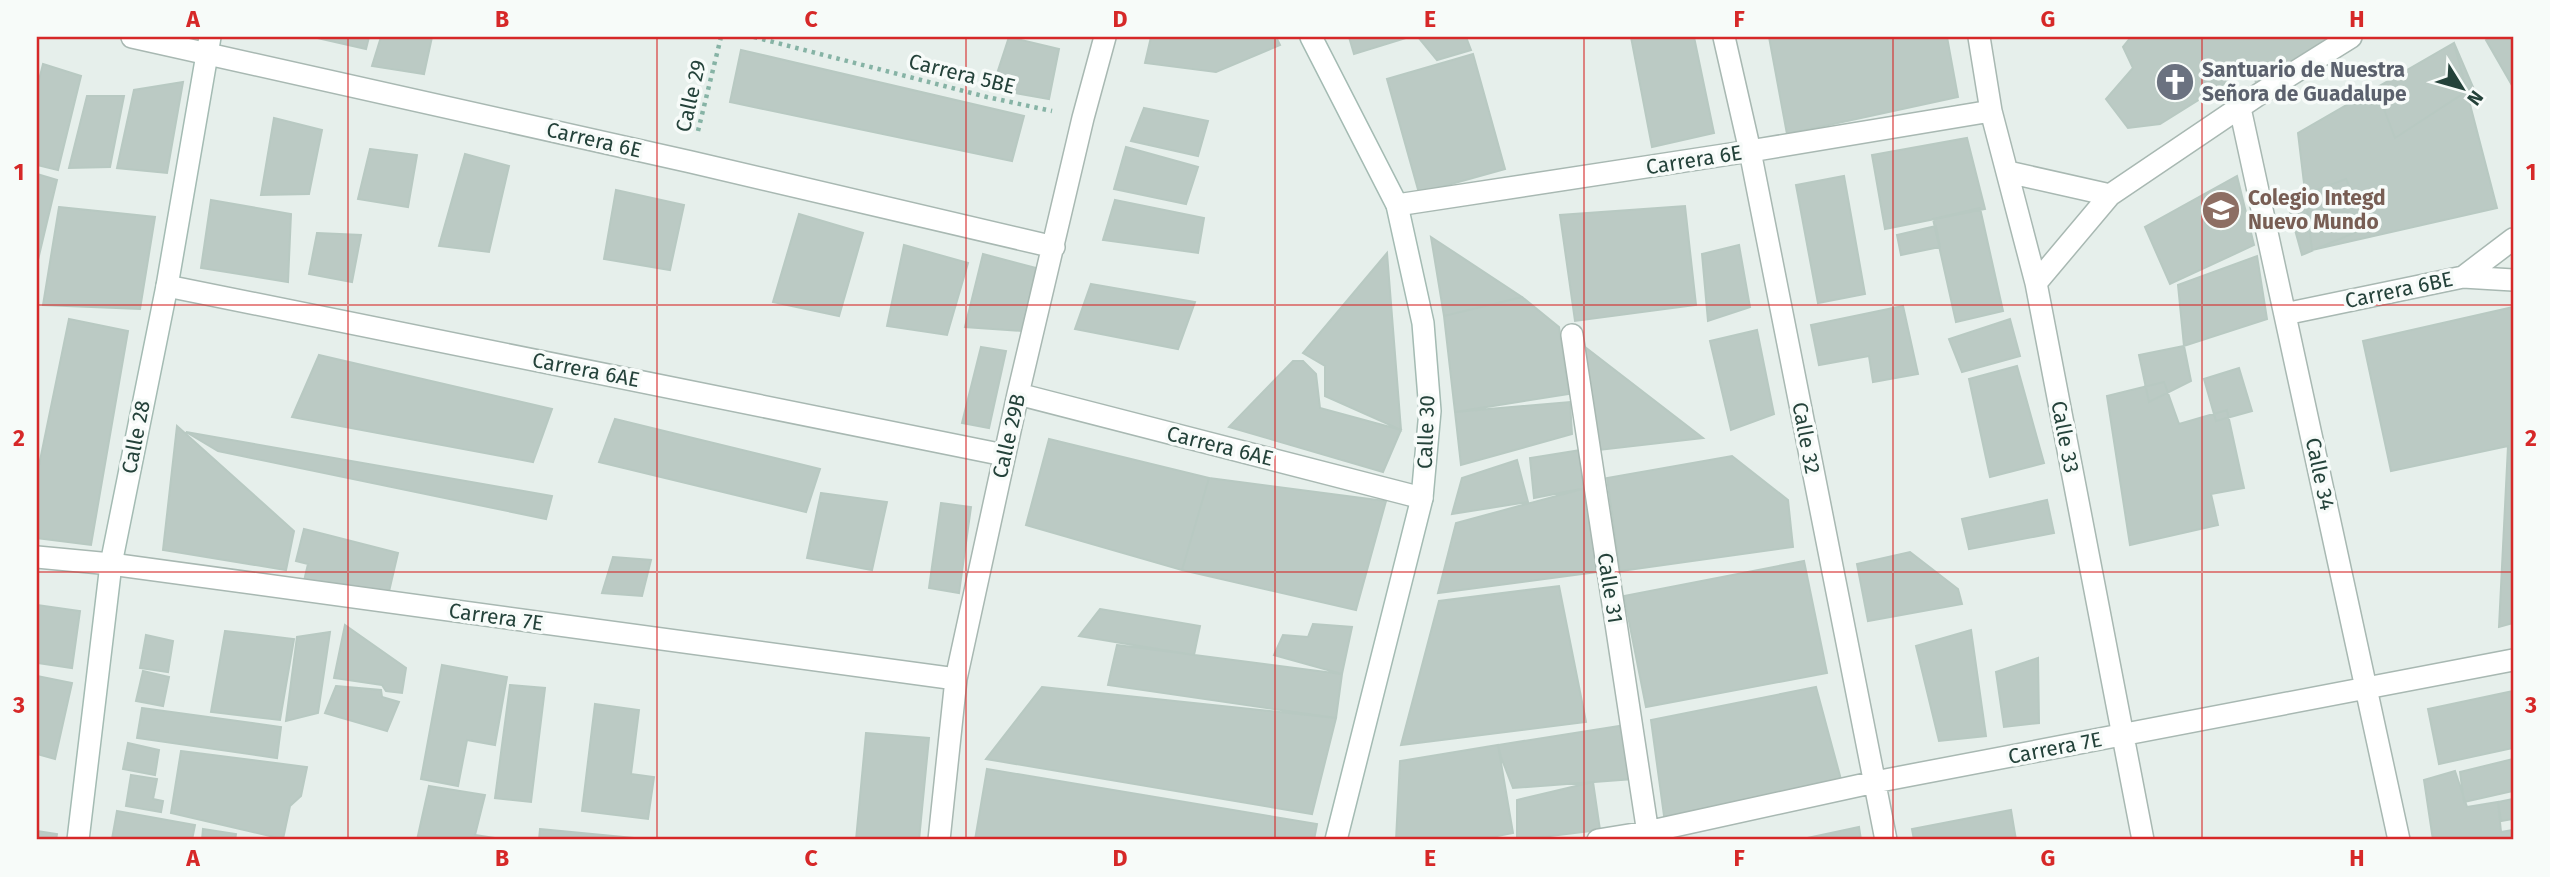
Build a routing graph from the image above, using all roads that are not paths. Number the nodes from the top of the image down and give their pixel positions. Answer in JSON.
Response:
{"nodes":[{"id":1,"x":132,"y":37,"type":"edge"},
{"id":2,"x":1105,"y":37,"type":"edge"},
{"id":3,"x":1311,"y":37,"type":"edge"},
{"id":4,"x":1724,"y":37,"type":"edge"},
{"id":5,"x":1979,"y":37,"type":"edge"},
{"id":6,"x":2351,"y":37,"type":"edge"},
{"id":7,"x":209,"y":44,"type":"edge"},
{"id":8,"x":2240,"y":108,"type":"junction"},
{"id":9,"x":1991,"y":111,"type":"junction"},
{"id":10,"x":1750,"y":151,"type":"junction"},
{"id":11,"x":2008,"y":172,"type":"junction"},
{"id":12,"x":2110,"y":195,"type":"junction"},
{"id":13,"x":1397,"y":205,"type":"junction"},
{"id":14,"x":2513,"y":239,"type":"edge"},
{"id":15,"x":1054,"y":247,"type":"junction"},
{"id":16,"x":2463,"y":277,"type":"junction"},
{"id":17,"x":2513,"y":280,"type":"edge"},
{"id":18,"x":2036,"y":282,"type":"junction"},
{"id":19,"x":167,"y":286,"type":"junction"},
{"id":20,"x":2285,"y":314,"type":"junction"},
{"id":21,"x":1572,"y":335,"type":"dead end"},
{"id":22,"x":1018,"y":394,"type":"junction"},
{"id":23,"x":1004,"y":454,"type":"junction"},
{"id":24,"x":1422,"y":498,"type":"junction"},
{"id":25,"x":37,"y":557,"type":"edge"},
{"id":26,"x":111,"y":564,"type":"junction"},
{"id":27,"x":2513,"y":660,"type":"edge"},
{"id":28,"x":956,"y":679,"type":"junction"},
{"id":29,"x":2365,"y":686,"type":"junction"},
{"id":30,"x":2122,"y":735,"type":"junction"},
{"id":31,"x":1875,"y":782,"type":"junction"},
{"id":32,"x":1648,"y":836,"type":"edge"},
{"id":33,"x":78,"y":840,"type":"edge"},
{"id":34,"x":939,"y":840,"type":"edge"},
{"id":35,"x":1336,"y":840,"type":"edge"},
{"id":36,"x":1598,"y":840,"type":"edge"},
{"id":37,"x":1886,"y":840,"type":"edge"},
{"id":38,"x":2143,"y":840,"type":"edge"},
{"id":39,"x":2399,"y":840,"type":"edge"}],
"edges":[{"from":1,"to":7,"type":"street","name":"Carrera 6E"},
{"from":2,"to":15,"type":"street","name":"Calle 29B"},
{"from":3,"to":13,"type":"street","name":"Calle 30"},
{"from":4,"to":10,"type":"street","name":"Calle 32"},
{"from":5,"to":9,"type":"street","name":"Calle 33"},
{"from":6,"to":8,"type":"street"},
{"from":7,"to":15,"type":"street","name":"Carrera 6E"},
{"from":7,"to":19,"type":"street","name":"Calle 28"},
{"from":8,"to":12,"type":"street"},
{"from":8,"to":20,"type":"street","name":"Calle 34"},
{"from":9,"to":10,"type":"street","name":"Carrera 6E"},
{"from":9,"to":11,"type":"street","name":"Calle 33"},
{"from":10,"to":13,"type":"street","name":"Carrera 6E"},
{"from":10,"to":31,"type":"street","name":"Calle 32"},
{"from":11,"to":12,"type":"street"},
{"from":11,"to":18,"type":"street","name":"Calle 33"},
{"from":12,"to":18,"type":"street"},
{"from":13,"to":24,"type":"street","name":"Calle 30"},
{"from":14,"to":16,"type":"street"},
{"from":15,"to":22,"type":"street","name":"Calle 29B"},
{"from":16,"to":17,"type":"street","name":"Carrera 6BE"},
{"from":16,"to":20,"type":"street","name":"Carrera 6BE"},
{"from":18,"to":30,"type":"street","name":"Calle 33"},
{"from":19,"to":23,"type":"street","name":"Carrera 6AE"},
{"from":19,"to":26,"type":"street","name":"Calle 28"},
{"from":20,"to":29,"type":"street","name":"Calle 34"},
{"from":21,"to":32,"type":"street","name":"Calle 31"},
{"from":22,"to":23,"type":"street","name":"Calle 29B"},
{"from":22,"to":24,"type":"street","name":"Carrera 6AE"},
{"from":23,"to":28,"type":"street","name":"Calle 29B"},
{"from":24,"to":35,"type":"street","name":"Calle 30"},
{"from":25,"to":26,"type":"street","name":"Carrera 7E"},
{"from":26,"to":28,"type":"street","name":"Carrera 7E"},
{"from":26,"to":33,"type":"street","name":"Calle 28"},
{"from":27,"to":29,"type":"street","name":"Carrera 7E"},
{"from":28,"to":34,"type":"street","name":"Calle 29B"},
{"from":29,"to":30,"type":"street","name":"Carrera 7E"},
{"from":29,"to":39,"type":"street","name":"Calle 34"},
{"from":30,"to":31,"type":"street","name":"Carrera 7E"},
{"from":30,"to":38,"type":"street","name":"Calle 33"},
{"from":31,"to":32,"type":"street","name":"Carrera 7E"},
{"from":31,"to":37,"type":"street","name":"Calle 32"},
{"from":32,"to":36,"type":"street","name":"Carrera 7E"}]}
